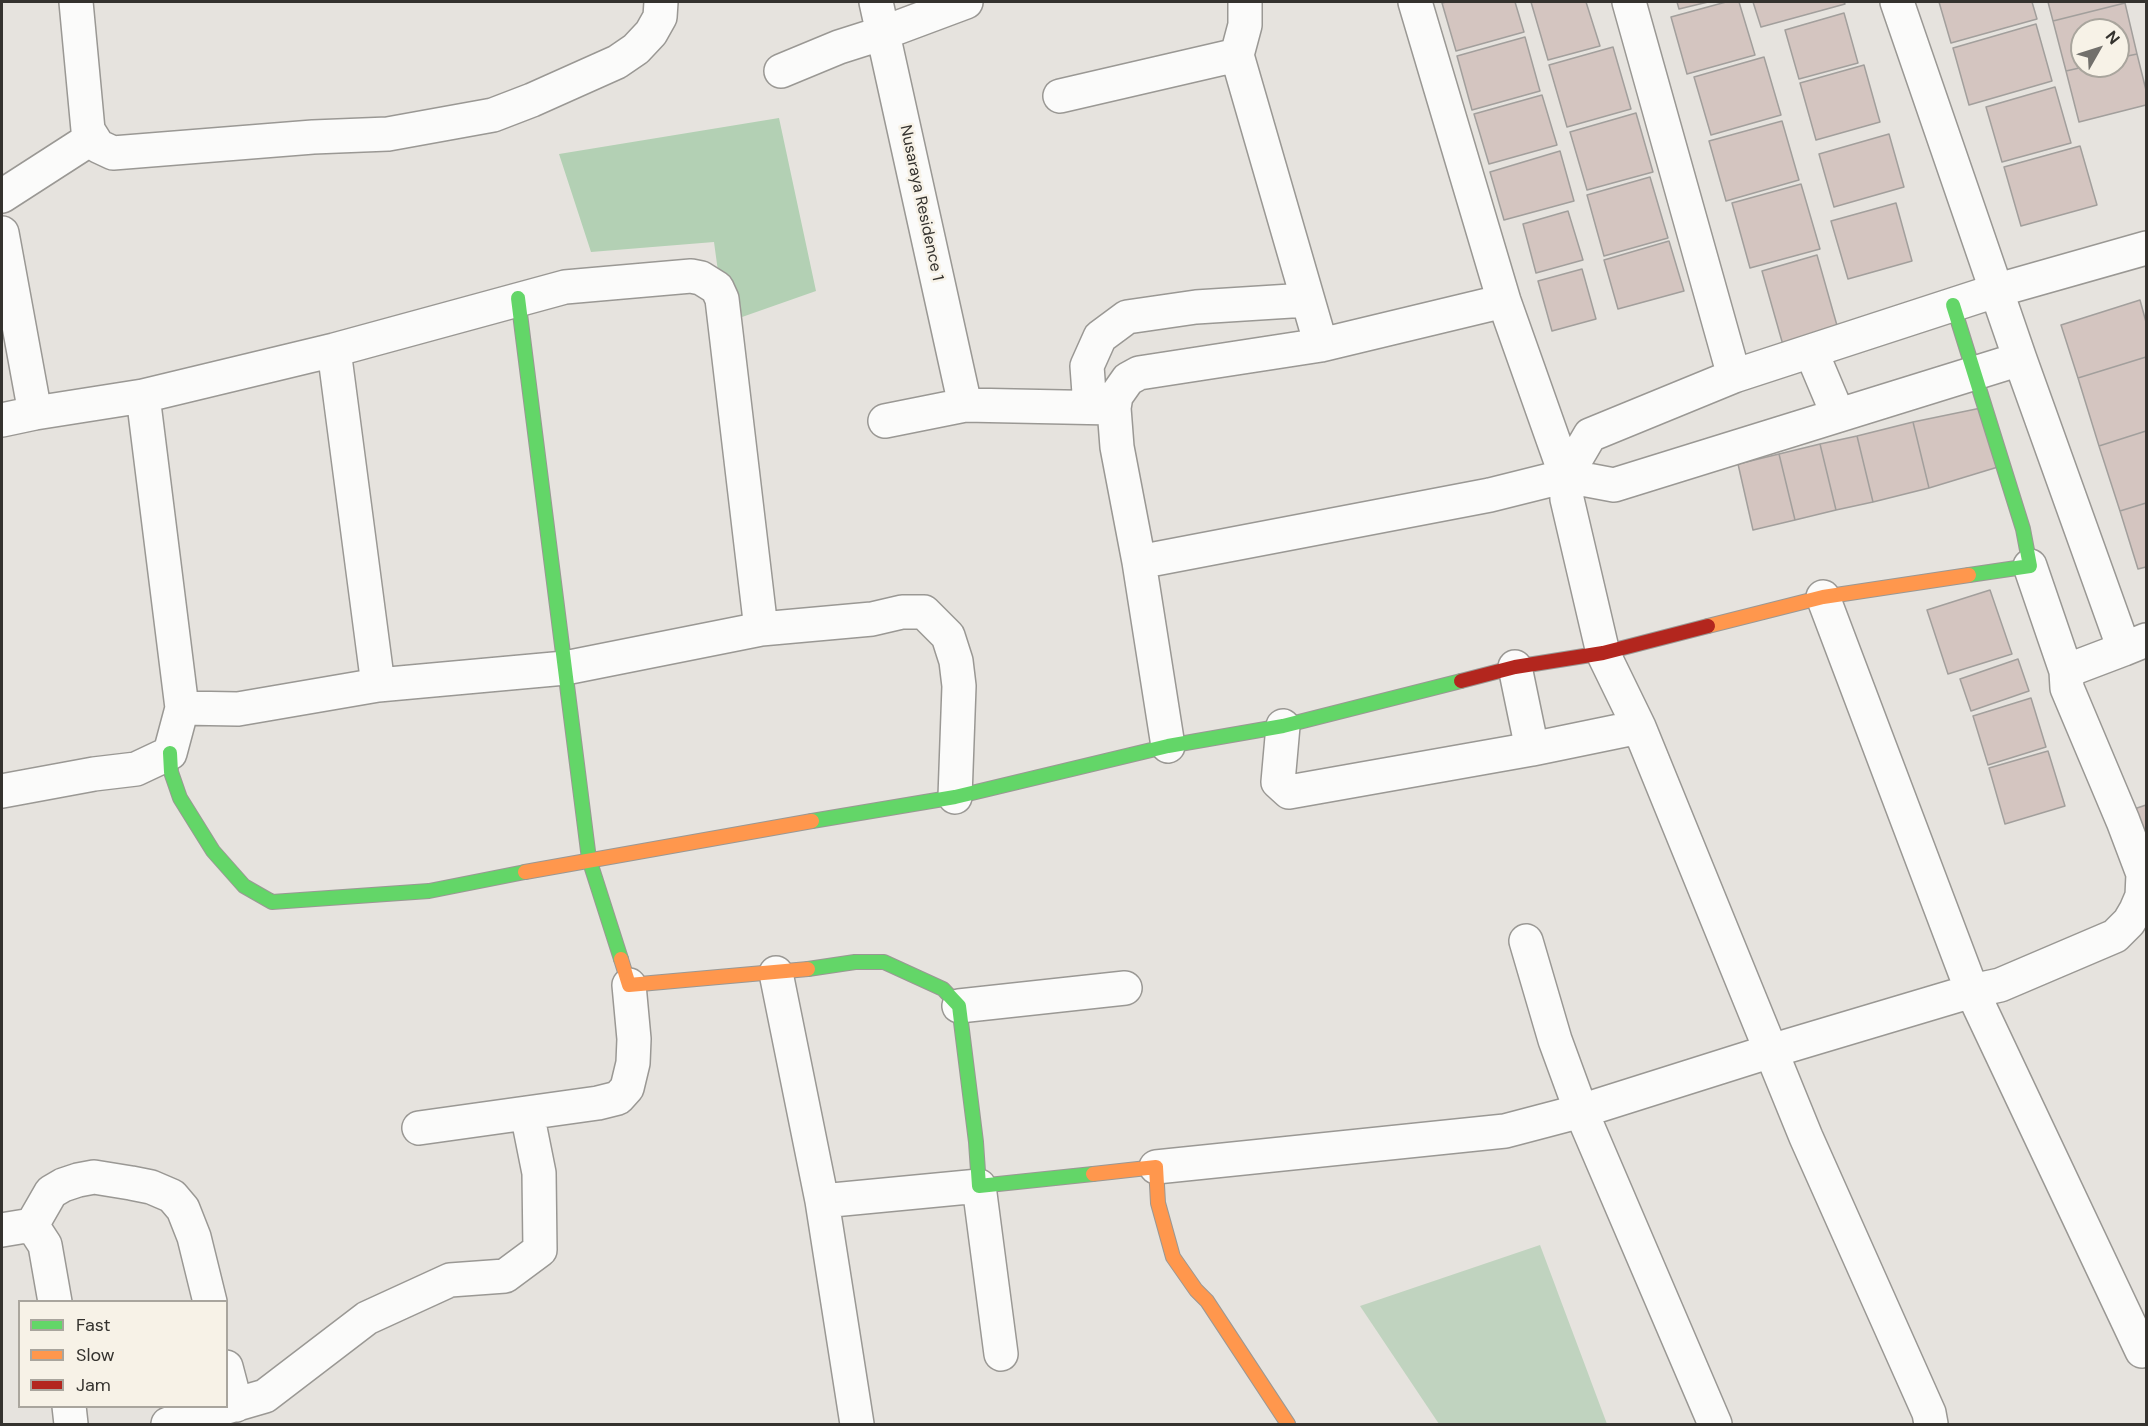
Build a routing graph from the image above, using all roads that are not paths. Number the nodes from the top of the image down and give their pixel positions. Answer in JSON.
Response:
{"nodes":[{"id":1,"x":661,"y":2,"type":"edge"},
{"id":2,"x":876,"y":2,"type":"edge"},
{"id":3,"x":966,"y":2,"type":"edge"},
{"id":4,"x":1245,"y":2,"type":"edge"},
{"id":5,"x":1415,"y":2,"type":"edge"},
{"id":6,"x":1629,"y":2,"type":"edge"},
{"id":7,"x":1897,"y":2,"type":"edge"},
{"id":8,"x":85,"y":3,"type":"edge"},
{"id":9,"x":883,"y":33,"type":"junction"},
{"id":10,"x":1237,"y":55,"type":"junction"},
{"id":11,"x":781,"y":71,"type":"dead end"},
{"id":12,"x":1060,"y":96,"type":"dead end"},
{"id":13,"x":92,"y":138,"type":"junction"},
{"id":14,"x":2,"y":196,"type":"edge"},
{"id":15,"x":2,"y":233,"type":"edge"},
{"id":16,"x":2146,"y":248,"type":"edge"},
{"id":17,"x":1998,"y":290,"type":"junction"},
{"id":18,"x":518,"y":298,"type":"junction"},
{"id":19,"x":1307,"y":300,"type":"junction"},
{"id":20,"x":1504,"y":301,"type":"junction"},
{"id":21,"x":1953,"y":305,"type":"junction"},
{"id":22,"x":1321,"y":345,"type":"junction"},
{"id":23,"x":334,"y":350,"type":"junction"},
{"id":24,"x":1811,"y":351,"type":"junction"},
{"id":25,"x":2020,"y":359,"type":"junction"},
{"id":26,"x":1975,"y":372,"type":"junction"},
{"id":27,"x":1734,"y":376,"type":"junction"},
{"id":28,"x":143,"y":396,"type":"junction"},
{"id":29,"x":965,"y":405,"type":"junction"},
{"id":30,"x":1102,"y":408,"type":"junction"},
{"id":31,"x":35,"y":413,"type":"junction"},
{"id":32,"x":1838,"y":415,"type":"junction"},
{"id":33,"x":2,"y":420,"type":"edge"},
{"id":34,"x":885,"y":421,"type":"dead end"},
{"id":35,"x":1566,"y":476,"type":"junction"},
{"id":36,"x":1139,"y":562,"type":"junction"},
{"id":37,"x":2030,"y":566,"type":"junction"},
{"id":38,"x":1823,"y":597,"type":"junction"},
{"id":39,"x":761,"y":629,"type":"junction"},
{"id":40,"x":2135,"y":645,"type":"edge"},
{"id":41,"x":1604,"y":653,"type":"junction"},
{"id":42,"x":565,"y":668,"type":"junction"},
{"id":43,"x":1515,"y":668,"type":"junction"},
{"id":44,"x":2066,"y":671,"type":"junction"},
{"id":45,"x":378,"y":686,"type":"junction"},
{"id":46,"x":182,"y":708,"type":"junction"},
{"id":47,"x":1283,"y":726,"type":"junction"},
{"id":48,"x":1639,"y":727,"type":"junction"},
{"id":49,"x":1168,"y":746,"type":"junction"},
{"id":50,"x":1532,"y":749,"type":"junction"},
{"id":51,"x":170,"y":753,"type":"junction"},
{"id":52,"x":2,"y":791,"type":"edge"},
{"id":53,"x":955,"y":797,"type":"junction"},
{"id":54,"x":589,"y":859,"type":"junction"},
{"id":55,"x":1526,"y":941,"type":"dead end"},
{"id":56,"x":776,"y":973,"type":"junction"},
{"id":57,"x":629,"y":985,"type":"junction"},
{"id":58,"x":1125,"y":988,"type":"dead end"},
{"id":59,"x":1972,"y":991,"type":"junction"},
{"id":60,"x":959,"y":1006,"type":"junction"},
{"id":61,"x":1772,"y":1051,"type":"junction"},
{"id":62,"x":1581,"y":1111,"type":"junction"},
{"id":63,"x":527,"y":1113,"type":"junction"},
{"id":64,"x":419,"y":1128,"type":"dead end"},
{"id":65,"x":1156,"y":1167,"type":"junction"},
{"id":66,"x":979,"y":1186,"type":"junction"},
{"id":67,"x":822,"y":1201,"type":"junction"},
{"id":68,"x":17,"y":1227,"type":"edge"},
{"id":69,"x":55,"y":1300,"type":"edge"},
{"id":70,"x":210,"y":1300,"type":"edge"},
{"id":71,"x":2142,"y":1351,"type":"dead end"},
{"id":72,"x":1001,"y":1354,"type":"dead end"},
{"id":73,"x":228,"y":1375,"type":"edge"},
{"id":74,"x":236,"y":1405,"type":"junction"},
{"id":75,"x":228,"y":1407,"type":"edge"},
{"id":76,"x":69,"y":1408,"type":"edge"},
{"id":77,"x":226,"y":1408,"type":"edge"},
{"id":78,"x":71,"y":1425,"type":"edge"},
{"id":79,"x":168,"y":1425,"type":"edge"},
{"id":80,"x":857,"y":1425,"type":"edge"},
{"id":81,"x":1288,"y":1425,"type":"edge"},
{"id":82,"x":1715,"y":1425,"type":"edge"},
{"id":83,"x":1932,"y":1425,"type":"edge"}],
"edges":[{"from":1,"to":13,"type":"street"},
{"from":2,"to":9,"type":"street","name":"Nusaraya Residence 1"},
{"from":3,"to":9,"type":"street"},
{"from":4,"to":10,"type":"street"},
{"from":5,"to":20,"type":"street"},
{"from":6,"to":27,"type":"street"},
{"from":7,"to":17,"type":"street"},
{"from":8,"to":13,"type":"street"},
{"from":9,"to":11,"type":"street"},
{"from":9,"to":29,"type":"street","name":"Nusaraya Residence 1"},
{"from":10,"to":12,"type":"street"},
{"from":10,"to":19,"type":"street"},
{"from":13,"to":14,"type":"street"},
{"from":15,"to":31,"type":"street"},
{"from":16,"to":17,"type":"street"},
{"from":17,"to":21,"type":"street"},
{"from":17,"to":25,"type":"street"},
{"from":18,"to":23,"type":"street"},
{"from":18,"to":39,"type":"street"},
{"from":18,"to":42,"type":"street"},
{"from":19,"to":22,"type":"street"},
{"from":19,"to":30,"type":"street"},
{"from":20,"to":22,"type":"street"},
{"from":20,"to":35,"type":"street"},
{"from":21,"to":24,"type":"street"},
{"from":21,"to":26,"type":"street"},
{"from":22,"to":30,"type":"street"},
{"from":23,"to":28,"type":"street"},
{"from":23,"to":45,"type":"street"},
{"from":24,"to":27,"type":"street"},
{"from":24,"to":32,"type":"street"},
{"from":25,"to":26,"type":"street"},
{"from":25,"to":40,"type":"street"},
{"from":26,"to":32,"type":"street"},
{"from":26,"to":37,"type":"street"},
{"from":27,"to":35,"type":"street"},
{"from":28,"to":31,"type":"street"},
{"from":28,"to":46,"type":"street"},
{"from":29,"to":30,"type":"street"},
{"from":29,"to":34,"type":"street"},
{"from":30,"to":36,"type":"street"},
{"from":31,"to":33,"type":"street"},
{"from":32,"to":35,"type":"street"},
{"from":35,"to":36,"type":"street"},
{"from":35,"to":41,"type":"street"},
{"from":36,"to":49,"type":"street"},
{"from":37,"to":38,"type":"street"},
{"from":37,"to":44,"type":"street"},
{"from":38,"to":41,"type":"street"},
{"from":38,"to":59,"type":"street"},
{"from":39,"to":42,"type":"street"},
{"from":39,"to":53,"type":"street"},
{"from":40,"to":44,"type":"street"},
{"from":41,"to":43,"type":"street"},
{"from":41,"to":48,"type":"street"},
{"from":42,"to":45,"type":"street"},
{"from":42,"to":54,"type":"street"},
{"from":43,"to":47,"type":"street"},
{"from":43,"to":50,"type":"street"},
{"from":44,"to":59,"type":"street"},
{"from":45,"to":46,"type":"street"},
{"from":46,"to":51,"type":"street"},
{"from":47,"to":49,"type":"street"},
{"from":47,"to":50,"type":"street"},
{"from":48,"to":50,"type":"street"},
{"from":48,"to":61,"type":"street"},
{"from":49,"to":53,"type":"street"},
{"from":51,"to":52,"type":"street"},
{"from":51,"to":54,"type":"street"},
{"from":53,"to":54,"type":"street"},
{"from":54,"to":57,"type":"street"},
{"from":55,"to":62,"type":"street"},
{"from":56,"to":57,"type":"street"},
{"from":56,"to":60,"type":"street"},
{"from":56,"to":67,"type":"street"},
{"from":57,"to":63,"type":"street"},
{"from":58,"to":60,"type":"street"},
{"from":59,"to":61,"type":"street"},
{"from":59,"to":71,"type":"street"},
{"from":60,"to":66,"type":"street"},
{"from":61,"to":62,"type":"street"},
{"from":61,"to":83,"type":"street"},
{"from":62,"to":65,"type":"street"},
{"from":62,"to":82,"type":"street"},
{"from":63,"to":64,"type":"street"},
{"from":63,"to":74,"type":"street"},
{"from":65,"to":66,"type":"street"},
{"from":65,"to":81,"type":"street"},
{"from":66,"to":67,"type":"street"},
{"from":66,"to":72,"type":"street"},
{"from":67,"to":80,"type":"street"},
{"from":68,"to":69,"type":"street"},
{"from":68,"to":70,"type":"street"},
{"from":73,"to":74,"type":"street"},
{"from":74,"to":75,"type":"street"},
{"from":76,"to":78,"type":"street"},
{"from":77,"to":79,"type":"street"}]}
